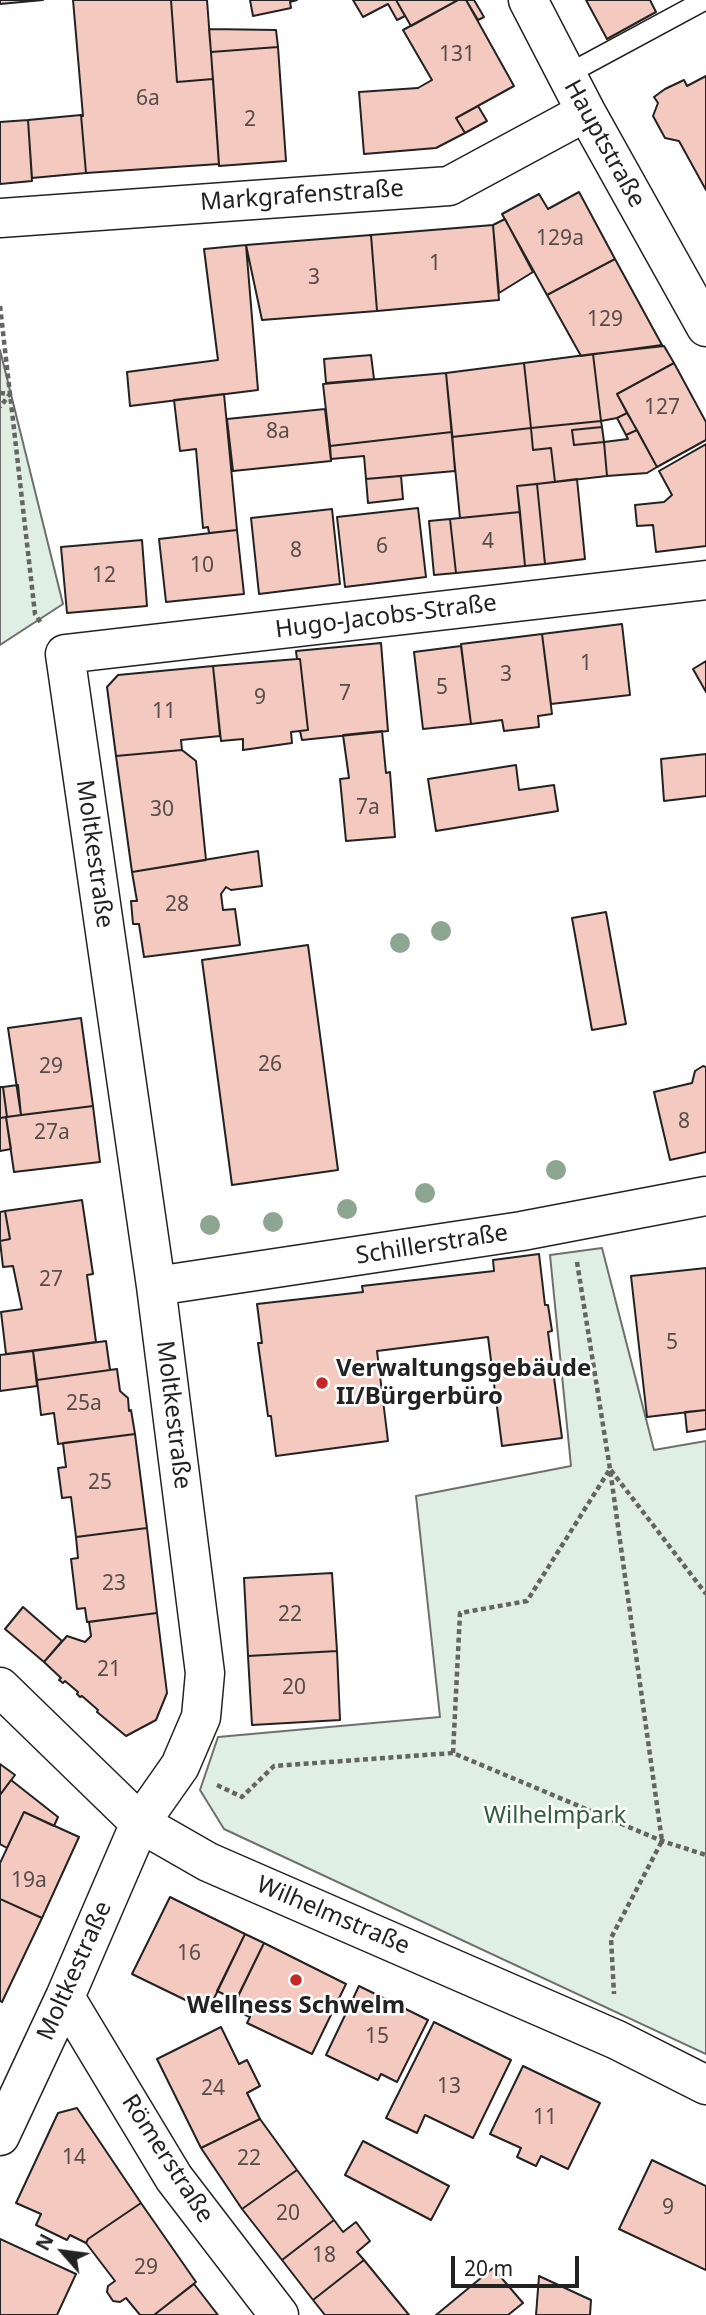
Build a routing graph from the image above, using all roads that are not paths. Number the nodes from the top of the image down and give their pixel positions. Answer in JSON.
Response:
{"nodes":[{"id":1,"x":528,"y":0,"type":"edge"},
{"id":2,"x":705,"y":0,"type":"edge"},
{"id":3,"x":566,"y":75,"type":"junction"},
{"id":4,"x":586,"y":112,"type":"junction"},
{"id":5,"x":0,"y":218,"type":"edge"},
{"id":6,"x":694,"y":281,"type":"edge"},
{"id":7,"x":706,"y":327,"type":"edge"},
{"id":8,"x":706,"y":580,"type":"edge"},
{"id":9,"x":65,"y":654,"type":"joint"},
{"id":10,"x":706,"y":1196,"type":"edge"},
{"id":11,"x":156,"y":1286,"type":"junction"},
{"id":12,"x":0,"y":1687,"type":"edge"},
{"id":13,"x":140,"y":1823,"type":"junction"},
{"id":14,"x":65,"y":1997,"type":"junction"},
{"id":15,"x":706,"y":2085,"type":"edge"},
{"id":16,"x":0,"y":2136,"type":"edge"},
{"id":17,"x":279,"y":2315,"type":"edge"}],
"edges":[{"from":1,"to":3,"type":"street","name":"Hauptstraße"},
{"from":2,"to":3,"type":"lane"},
{"from":3,"to":4,"type":"street","name":"Hauptstraße"},
{"from":4,"to":5,"type":"street","name":"Markgrafenstraße"},
{"from":4,"to":6,"type":"street","name":"Hauptstraße"},
{"from":6,"to":7,"type":"street","name":"Hauptstraße"},
{"from":8,"to":9,"type":"street","name":"Hugo-Jacobs-Straße"},
{"from":9,"to":11,"type":"street","name":"Moltkestraße"},
{"from":10,"to":11,"type":"street","name":"Schillerstraße"},
{"from":11,"to":13,"type":"street","name":"Moltkestraße"},
{"from":12,"to":13,"type":"street","name":"Wilhelmstraße"},
{"from":13,"to":14,"type":"street","name":"Moltkestraße"},
{"from":13,"to":15,"type":"street","name":"Wilhelmstraße"},
{"from":14,"to":16,"type":"street","name":"Moltkestraße"},
{"from":14,"to":17,"type":"street","name":"Römerstraße"}]}
